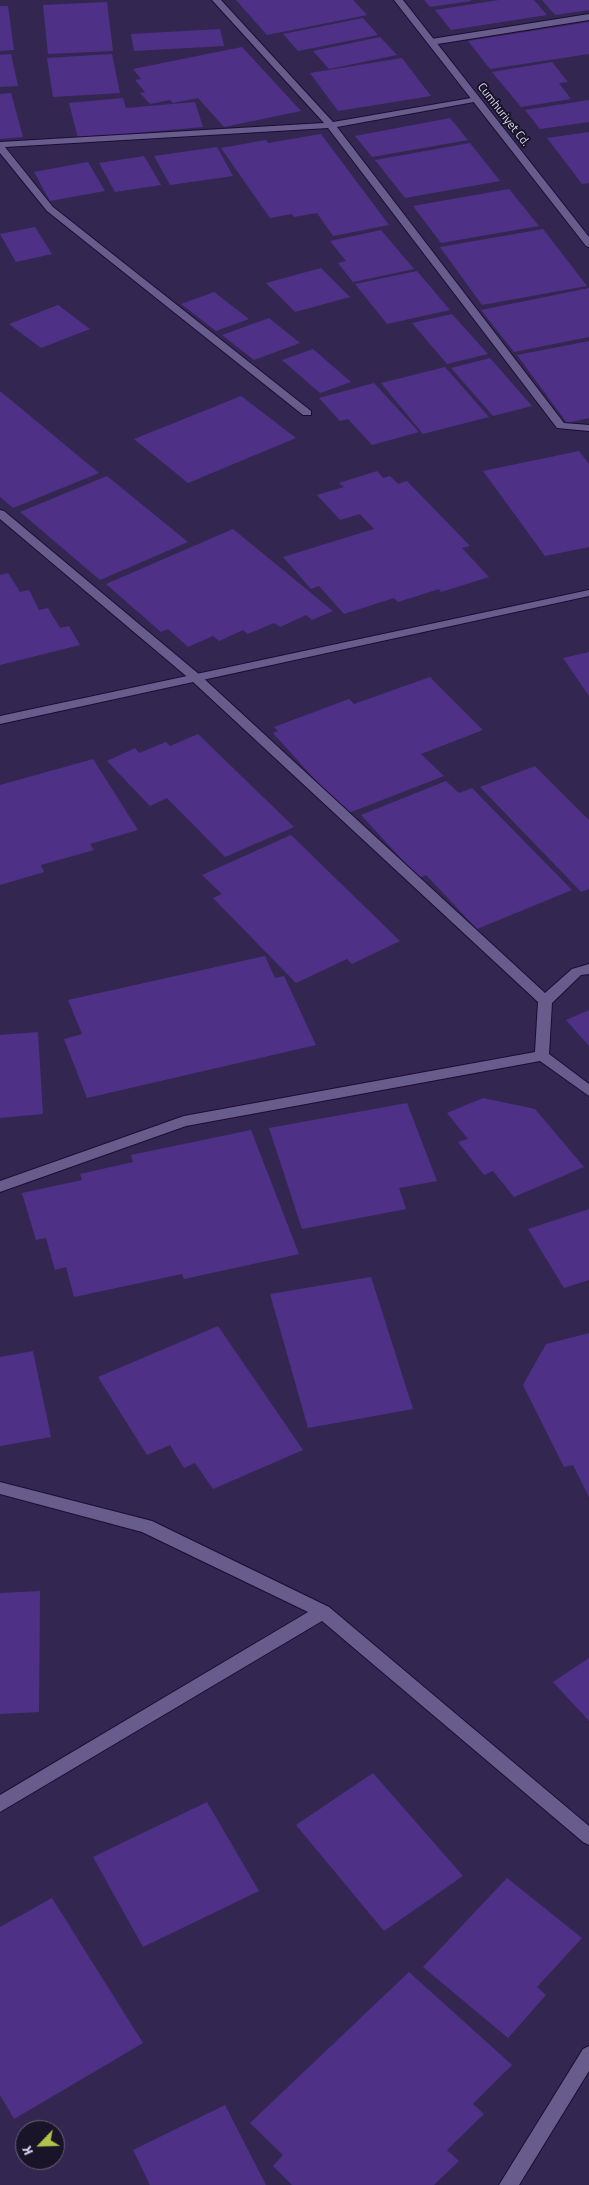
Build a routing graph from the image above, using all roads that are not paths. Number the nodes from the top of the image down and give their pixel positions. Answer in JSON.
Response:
{"nodes":[{"id":1,"x":216,"y":0,"type":"edge"},
{"id":2,"x":398,"y":0,"type":"edge"},
{"id":3,"x":589,"y":17,"type":"edge"},
{"id":4,"x":431,"y":42,"type":"junction"},
{"id":5,"x":474,"y":99,"type":"junction"},
{"id":6,"x":331,"y":125,"type":"junction"},
{"id":7,"x":0,"y":146,"type":"edge"},
{"id":8,"x":589,"y":244,"type":"edge"},
{"id":9,"x":307,"y":413,"type":"dead end"},
{"id":10,"x":589,"y":428,"type":"edge"},
{"id":11,"x":0,"y":512,"type":"edge"},
{"id":12,"x":589,"y":593,"type":"edge"},
{"id":13,"x":196,"y":678,"type":"junction"},
{"id":14,"x":0,"y":720,"type":"edge"},
{"id":15,"x":589,"y":969,"type":"edge"},
{"id":16,"x":545,"y":1001,"type":"junction"},
{"id":17,"x":542,"y":1056,"type":"junction"},
{"id":18,"x":589,"y":1091,"type":"edge"},
{"id":19,"x":0,"y":1187,"type":"edge"},
{"id":20,"x":0,"y":1488,"type":"edge"},
{"id":21,"x":323,"y":1612,"type":"junction"},
{"id":22,"x":0,"y":1804,"type":"edge"},
{"id":23,"x":589,"y":1838,"type":"edge"},
{"id":24,"x":589,"y":2055,"type":"edge"},
{"id":25,"x":508,"y":2185,"type":"edge"}],
"edges":[{"from":1,"to":6,"type":"street"},
{"from":2,"to":4,"type":"street","name":"Cumhuriyet Cd."},
{"from":3,"to":4,"type":"street"},
{"from":4,"to":5,"type":"street","name":"Cumhuriyet Cd."},
{"from":5,"to":6,"type":"street"},
{"from":5,"to":8,"type":"street","name":"Cumhuriyet Cd."},
{"from":6,"to":7,"type":"street"},
{"from":6,"to":10,"type":"street"},
{"from":7,"to":9,"type":"street"},
{"from":11,"to":13,"type":"street"},
{"from":12,"to":13,"type":"street"},
{"from":13,"to":14,"type":"street"},
{"from":13,"to":16,"type":"street"},
{"from":15,"to":16,"type":"street"},
{"from":16,"to":17,"type":"street"},
{"from":17,"to":18,"type":"street"},
{"from":17,"to":19,"type":"street"},
{"from":20,"to":21,"type":"street"},
{"from":21,"to":22,"type":"street"},
{"from":21,"to":23,"type":"street"},
{"from":24,"to":25,"type":"street"}]}
